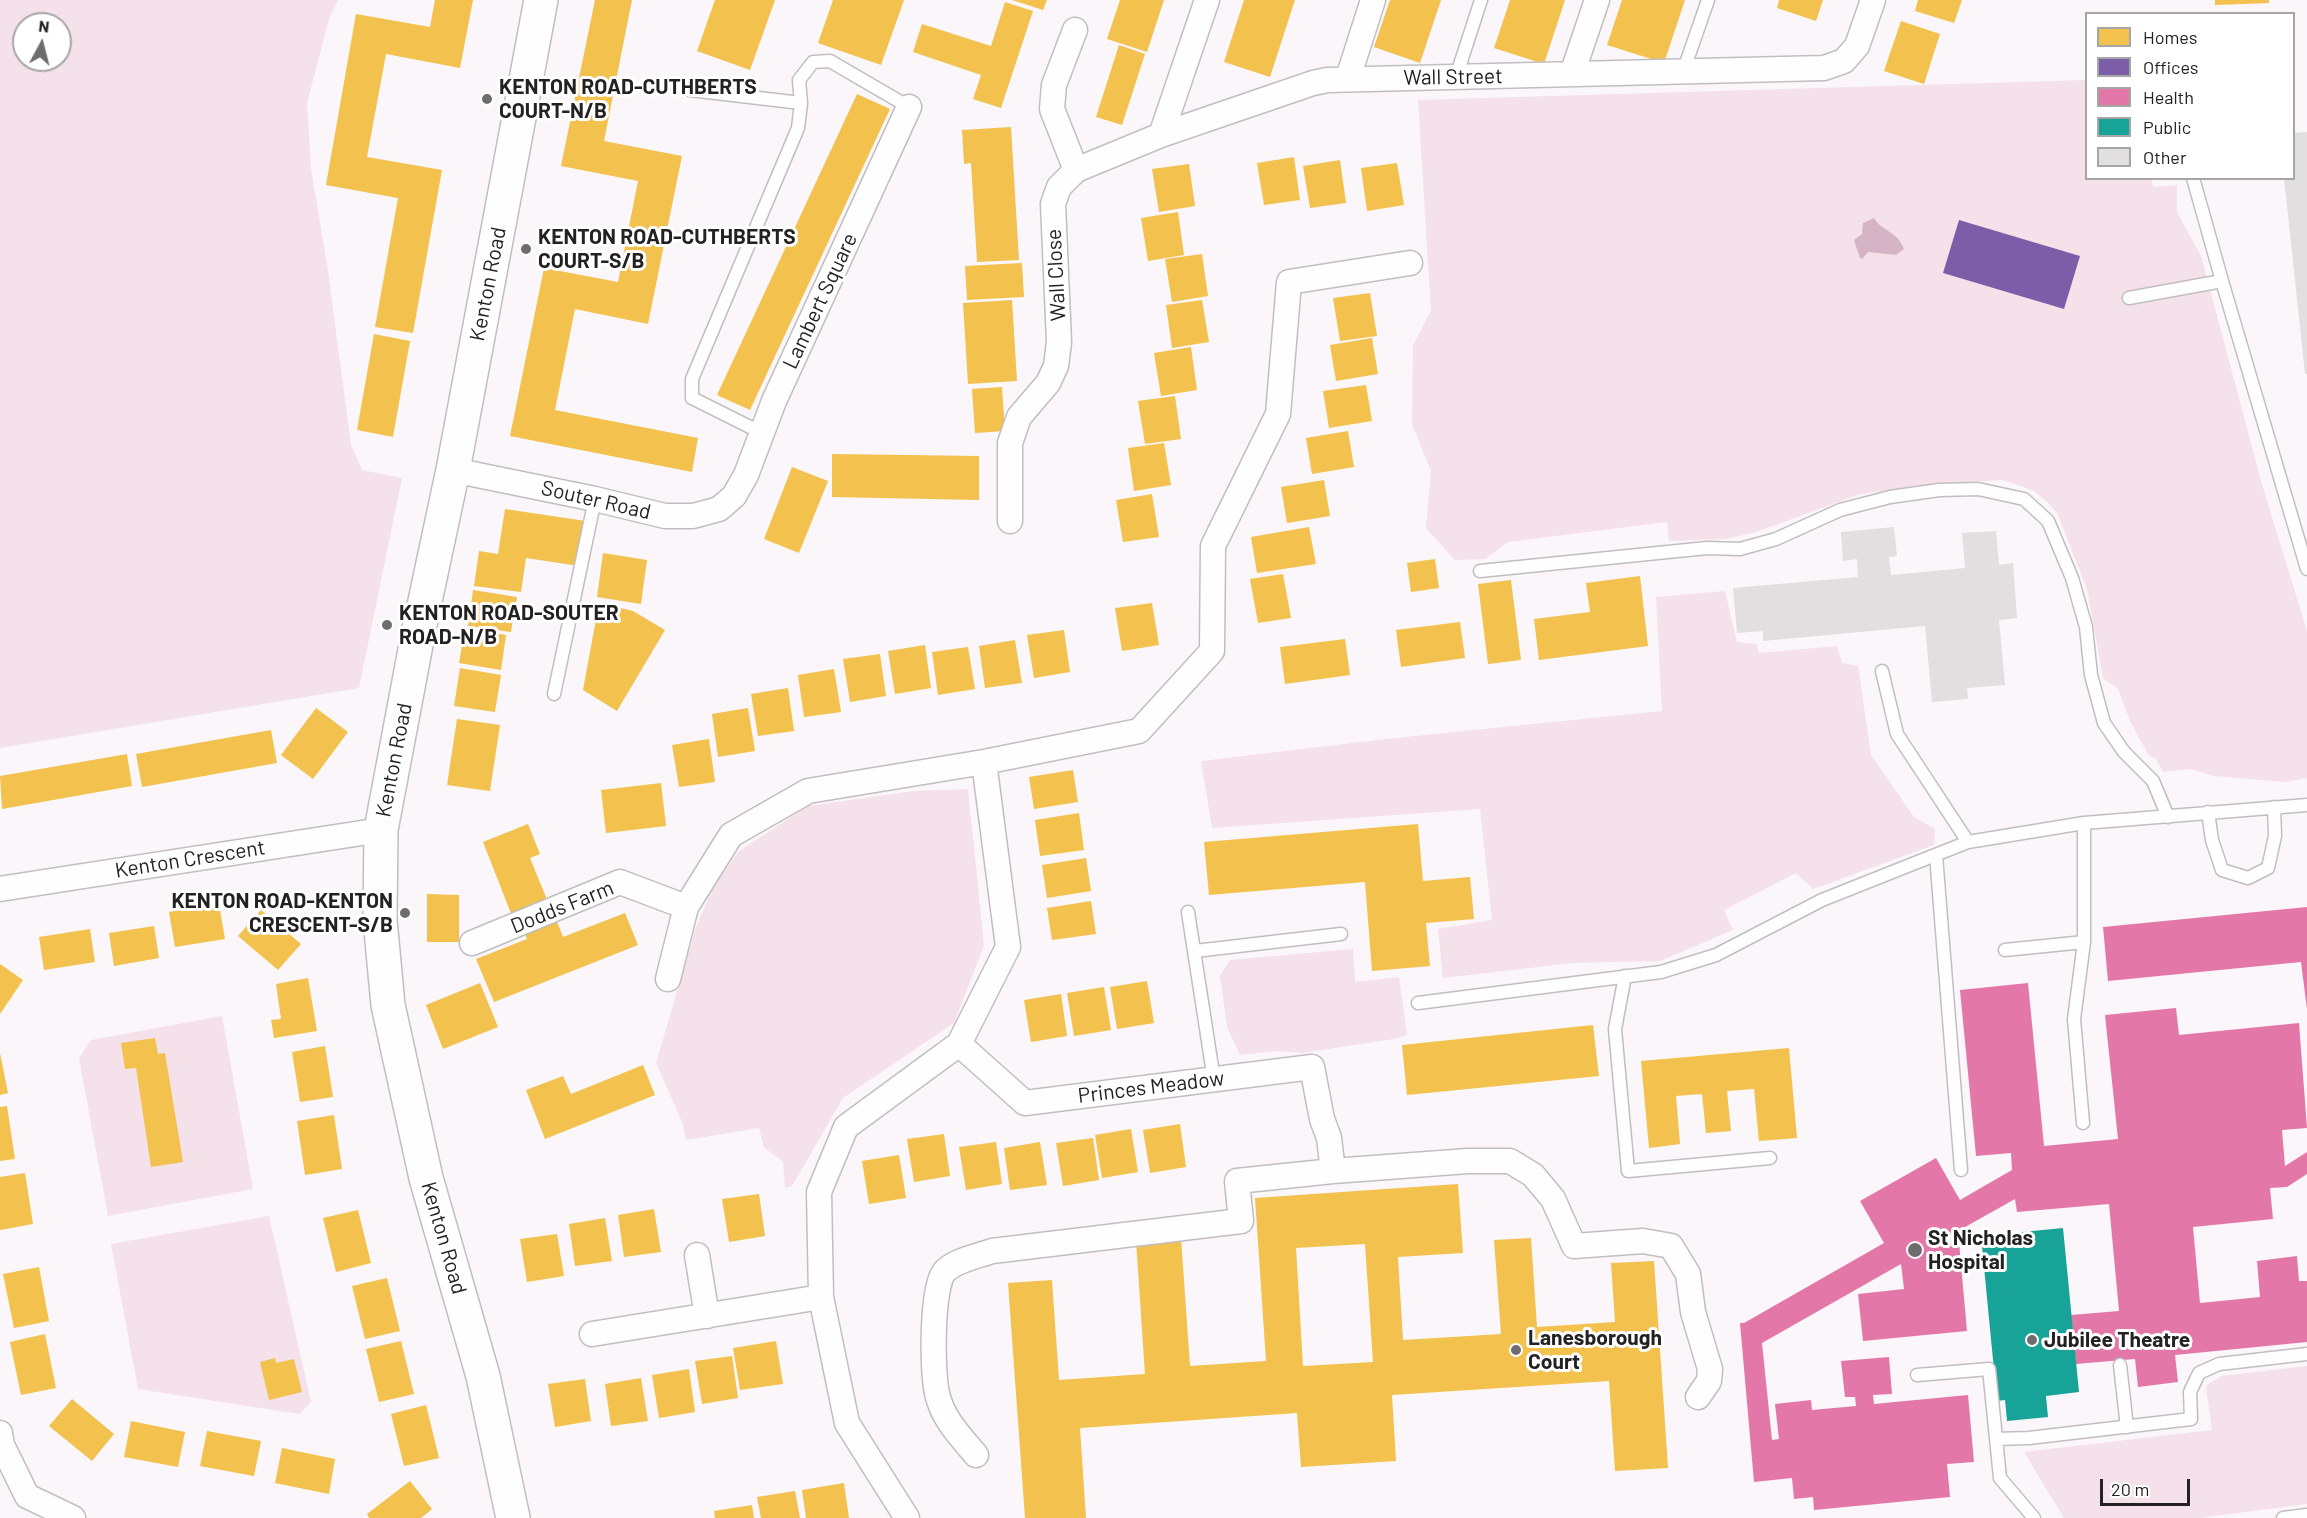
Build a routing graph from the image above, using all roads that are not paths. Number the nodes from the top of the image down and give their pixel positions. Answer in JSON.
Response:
{"nodes":[{"id":1,"x":541,"y":0,"type":"edge"},
{"id":2,"x":1207,"y":0,"type":"edge"},
{"id":3,"x":1373,"y":0,"type":"edge"},
{"id":4,"x":1481,"y":0,"type":"edge"},
{"id":5,"x":1597,"y":0,"type":"edge"},
{"id":6,"x":1708,"y":0,"type":"edge"},
{"id":7,"x":1874,"y":0,"type":"edge"},
{"id":8,"x":1075,"y":30,"type":"dead end"},
{"id":9,"x":1683,"y":72,"type":"junction"},
{"id":10,"x":1572,"y":74,"type":"junction"},
{"id":11,"x":1456,"y":77,"type":"junction"},
{"id":12,"x":1348,"y":78,"type":"junction"},
{"id":13,"x":690,"y":90,"type":"dead end"},
{"id":14,"x":801,"y":103,"type":"junction"},
{"id":15,"x":909,"y":107,"type":"joint"},
{"id":16,"x":1161,"y":135,"type":"junction"},
{"id":17,"x":1076,"y":170,"type":"junction"},
{"id":18,"x":2194,"y":180,"type":"edge"},
{"id":19,"x":1410,"y":263,"type":"dead end"},
{"id":20,"x":2222,"y":281,"type":"junction"},
{"id":21,"x":2129,"y":298,"type":"dead end"},
{"id":22,"x":762,"y":433,"type":"junction"},
{"id":23,"x":453,"y":470,"type":"junction"},
{"id":24,"x":734,"y":496,"type":"joint"},
{"id":25,"x":595,"y":499,"type":"junction"},
{"id":26,"x":1010,"y":521,"type":"dead end"},
{"id":27,"x":2307,"y":569,"type":"edge"},
{"id":28,"x":1480,"y":571,"type":"dead end"},
{"id":29,"x":1882,"y":671,"type":"dead end"},
{"id":30,"x":555,"y":694,"type":"dead end"},
{"id":31,"x":984,"y":762,"type":"junction"},
{"id":32,"x":2307,"y":804,"type":"edge"},
{"id":33,"x":2274,"y":807,"type":"junction"},
{"id":34,"x":2208,"y":812,"type":"junction"},
{"id":35,"x":2168,"y":817,"type":"junction"},
{"id":36,"x":2084,"y":823,"type":"junction"},
{"id":37,"x":381,"y":830,"type":"junction"},
{"id":38,"x":1968,"y":842,"type":"junction"},
{"id":39,"x":1936,"y":855,"type":"junction"},
{"id":40,"x":0,"y":889,"type":"edge"},
{"id":41,"x":686,"y":907,"type":"junction"},
{"id":42,"x":1188,"y":912,"type":"dead end"},
{"id":43,"x":1341,"y":934,"type":"dead end"},
{"id":44,"x":2084,"y":942,"type":"junction"},
{"id":45,"x":472,"y":943,"type":"dead end"},
{"id":46,"x":2005,"y":950,"type":"dead end"},
{"id":47,"x":1195,"y":951,"type":"junction"},
{"id":48,"x":1625,"y":976,"type":"junction"},
{"id":49,"x":668,"y":979,"type":"dead end"},
{"id":50,"x":1418,"y":1003,"type":"dead end"},
{"id":51,"x":959,"y":1044,"type":"junction"},
{"id":52,"x":1214,"y":1080,"type":"junction"},
{"id":53,"x":2083,"y":1123,"type":"dead end"},
{"id":54,"x":1770,"y":1158,"type":"dead end"},
{"id":55,"x":1961,"y":1170,"type":"dead end"},
{"id":56,"x":1333,"y":1171,"type":"junction"},
{"id":57,"x":697,"y":1255,"type":"dead end"},
{"id":58,"x":821,"y":1297,"type":"junction"},
{"id":59,"x":707,"y":1316,"type":"junction"},
{"id":60,"x":592,"y":1334,"type":"dead end"},
{"id":61,"x":2307,"y":1354,"type":"edge"},
{"id":62,"x":2120,"y":1365,"type":"dead end"},
{"id":63,"x":1917,"y":1375,"type":"dead end"},
{"id":64,"x":1698,"y":1397,"type":"dead end"},
{"id":65,"x":2127,"y":1427,"type":"junction"},
{"id":66,"x":0,"y":1433,"type":"edge"},
{"id":67,"x":1996,"y":1439,"type":"junction"},
{"id":68,"x":976,"y":1455,"type":"dead end"},
{"id":69,"x":2307,"y":1515,"type":"edge"},
{"id":70,"x":73,"y":1518,"type":"edge"},
{"id":71,"x":513,"y":1518,"type":"edge"},
{"id":72,"x":907,"y":1518,"type":"edge"},
{"id":73,"x":2034,"y":1518,"type":"edge"},
{"id":74,"x":2283,"y":1518,"type":"edge"}],
"edges":[{"from":1,"to":23,"type":"street","name":"Kenton Road"},
{"from":2,"to":16,"type":"street"},
{"from":3,"to":12,"type":"street"},
{"from":4,"to":11,"type":"lane"},
{"from":5,"to":10,"type":"street"},
{"from":6,"to":9,"type":"lane"},
{"from":7,"to":9,"type":"street","name":"Wall Street"},
{"from":8,"to":17,"type":"street"},
{"from":9,"to":10,"type":"street","name":"Wall Street"},
{"from":10,"to":11,"type":"street","name":"Wall Street"},
{"from":11,"to":12,"type":"street","name":"Wall Street"},
{"from":12,"to":16,"type":"street","name":"Wall Street"},
{"from":13,"to":14,"type":"lane"},
{"from":14,"to":15,"type":"lane"},
{"from":14,"to":22,"type":"lane"},
{"from":15,"to":22,"type":"street","name":"Lambert Square"},
{"from":16,"to":17,"type":"street","name":"Wall Street"},
{"from":17,"to":26,"type":"street","name":"Wall Close"},
{"from":18,"to":20,"type":"lane"},
{"from":19,"to":31,"type":"street"},
{"from":20,"to":21,"type":"lane"},
{"from":20,"to":27,"type":"lane"},
{"from":22,"to":24,"type":"street","name":"Lambert Square"},
{"from":23,"to":25,"type":"street","name":"Souter Road"},
{"from":23,"to":37,"type":"street","name":"Kenton Road"},
{"from":24,"to":25,"type":"street","name":"Souter Road"},
{"from":25,"to":30,"type":"lane"},
{"from":28,"to":35,"type":"lane"},
{"from":29,"to":38,"type":"lane"},
{"from":31,"to":41,"type":"street"},
{"from":31,"to":51,"type":"street"},
{"from":32,"to":33,"type":"lane"},
{"from":33,"to":34,"type":"lane"},
{"from":33,"to":34,"type":"lane"},
{"from":34,"to":35,"type":"lane"},
{"from":35,"to":36,"type":"lane"},
{"from":36,"to":38,"type":"lane"},
{"from":36,"to":44,"type":"lane"},
{"from":37,"to":40,"type":"street","name":"Kenton Crescent"},
{"from":37,"to":71,"type":"street","name":"Kenton Road"},
{"from":38,"to":39,"type":"lane"},
{"from":39,"to":48,"type":"lane"},
{"from":39,"to":55,"type":"lane"},
{"from":41,"to":45,"type":"street","name":"Dodds Farm"},
{"from":41,"to":49,"type":"street"},
{"from":42,"to":47,"type":"lane"},
{"from":43,"to":47,"type":"lane"},
{"from":44,"to":46,"type":"lane"},
{"from":44,"to":53,"type":"lane"},
{"from":47,"to":52,"type":"lane"},
{"from":48,"to":50,"type":"lane"},
{"from":48,"to":54,"type":"lane"},
{"from":51,"to":52,"type":"street","name":"Princes Meadow"},
{"from":51,"to":58,"type":"street"},
{"from":52,"to":56,"type":"street","name":"Princes Meadow"},
{"from":56,"to":64,"type":"street"},
{"from":56,"to":68,"type":"street"},
{"from":57,"to":59,"type":"street"},
{"from":58,"to":59,"type":"street"},
{"from":58,"to":72,"type":"street"},
{"from":59,"to":60,"type":"street"},
{"from":61,"to":65,"type":"lane"},
{"from":62,"to":65,"type":"lane"},
{"from":63,"to":67,"type":"lane"},
{"from":65,"to":67,"type":"lane"},
{"from":66,"to":70,"type":"street"},
{"from":67,"to":73,"type":"lane"},
{"from":69,"to":74,"type":"lane"}]}
